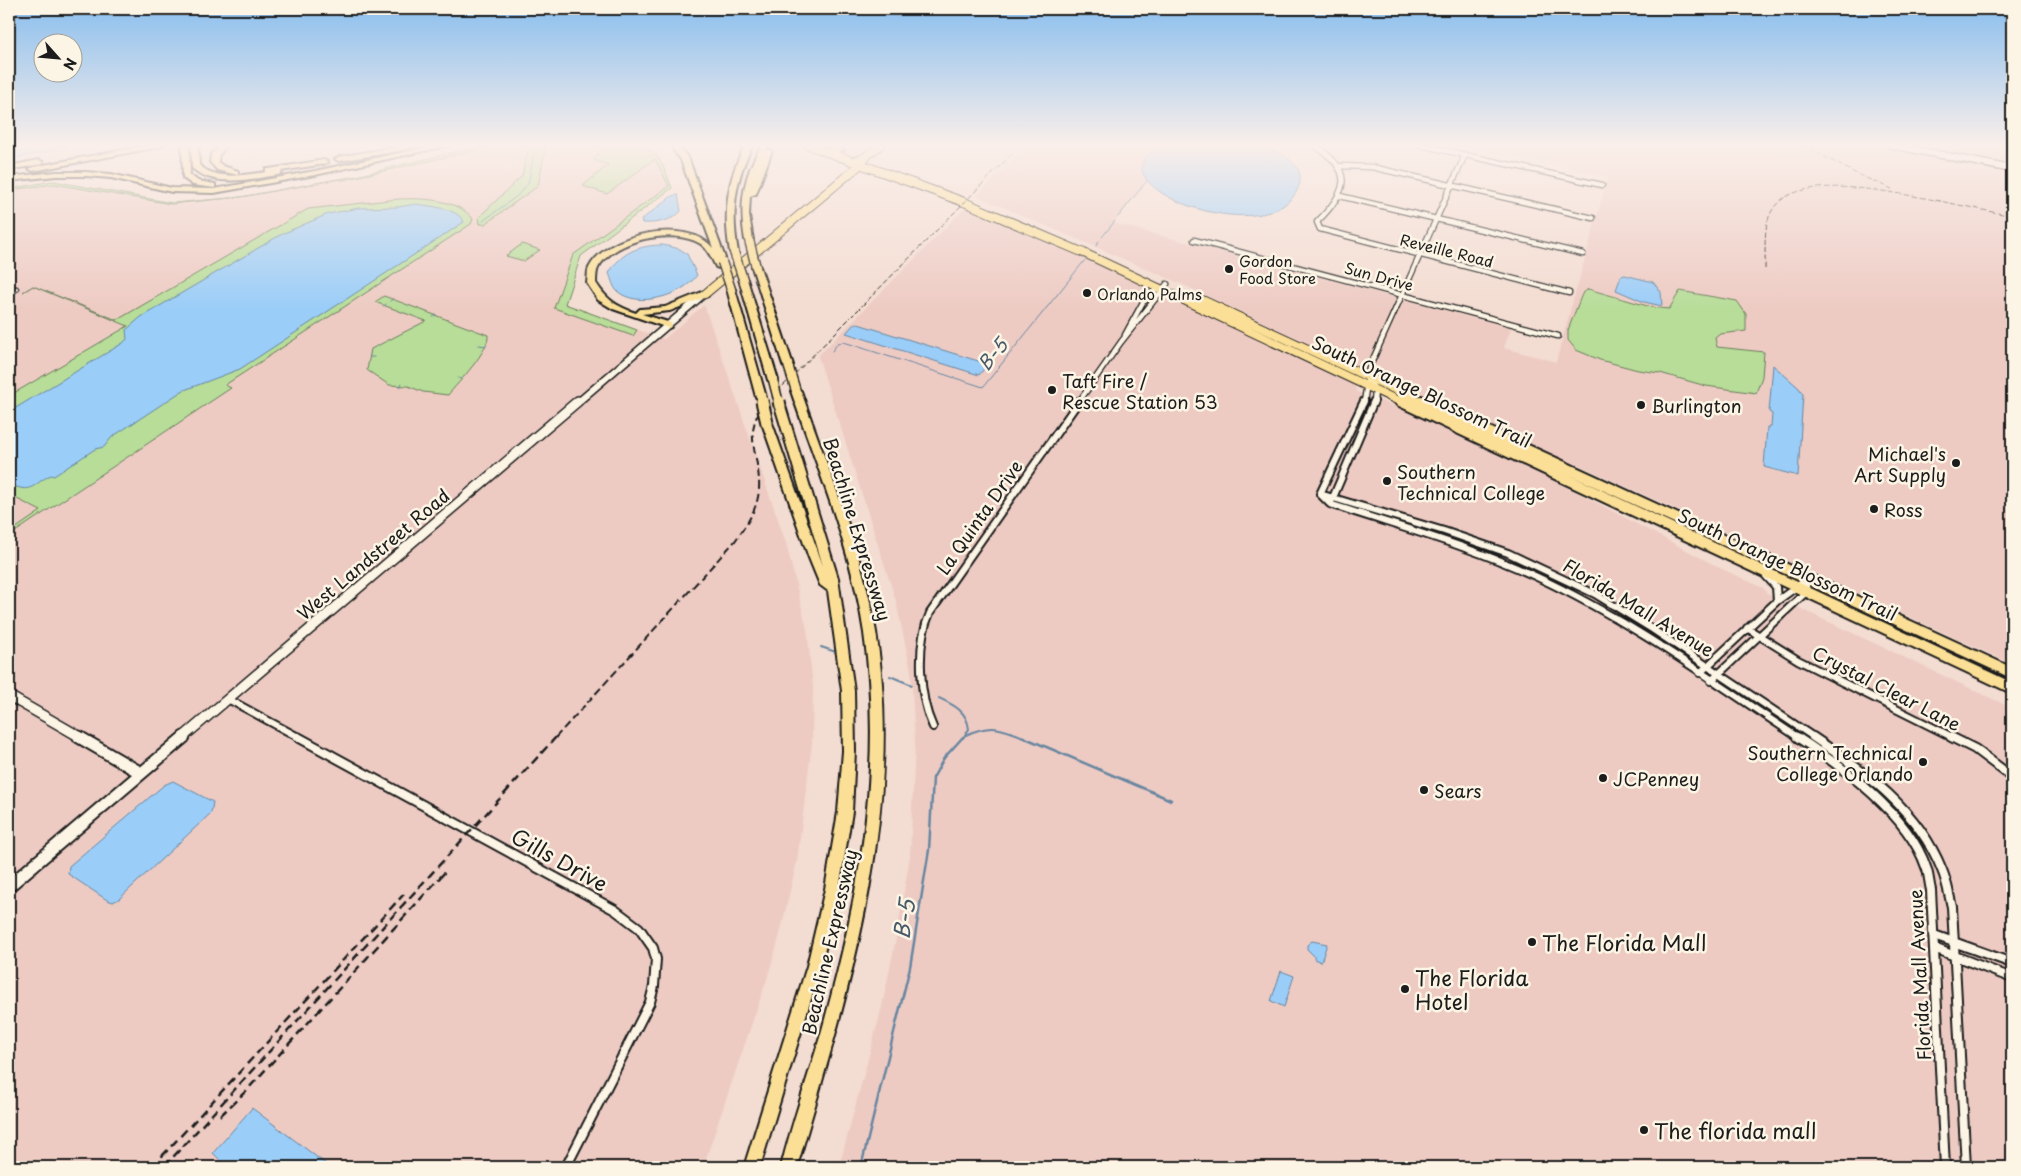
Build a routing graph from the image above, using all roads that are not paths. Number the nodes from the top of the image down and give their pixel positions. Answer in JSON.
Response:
{"nodes":[{"id":1,"x":699,"y":200,"type":"edge"},
{"id":2,"x":730,"y":200,"type":"edge"},
{"id":3,"x":746,"y":200,"type":"edge"},
{"id":4,"x":818,"y":200,"type":"edge"},
{"id":5,"x":959,"y":200,"type":"edge"},
{"id":6,"x":969,"y":200,"type":"edge"},
{"id":7,"x":1337,"y":200,"type":"edge"},
{"id":8,"x":1356,"y":200,"type":"edge"},
{"id":9,"x":1445,"y":200,"type":"edge"},
{"id":10,"x":1513,"y":200,"type":"edge"},
{"id":11,"x":997,"y":215,"type":"junction"},
{"id":12,"x":1020,"y":218,"type":"junction"},
{"id":13,"x":1594,"y":218,"type":"dead end"},
{"id":14,"x":1436,"y":219,"type":"junction"},
{"id":15,"x":1194,"y":240,"type":"dead end"},
{"id":16,"x":1583,"y":254,"type":"dead end"},
{"id":17,"x":1420,"y":256,"type":"junction"},
{"id":18,"x":721,"y":264,"type":"junction"},
{"id":19,"x":1163,"y":287,"type":"junction"},
{"id":20,"x":16,"y":289,"type":"dead end"},
{"id":21,"x":9,"y":293,"type":"edge"},
{"id":22,"x":1569,"y":293,"type":"dead end"},
{"id":23,"x":705,"y":294,"type":"junction"},
{"id":24,"x":1401,"y":295,"type":"junction"},
{"id":25,"x":617,"y":308,"type":"junction"},
{"id":26,"x":1141,"y":308,"type":"junction"},
{"id":27,"x":1148,"y":310,"type":"junction"},
{"id":28,"x":668,"y":325,"type":"junction"},
{"id":29,"x":1558,"y":336,"type":"dead end"},
{"id":30,"x":1121,"y":342,"type":"junction"},
{"id":31,"x":1370,"y":384,"type":"junction"},
{"id":32,"x":1347,"y":440,"type":"junction"},
{"id":33,"x":1357,"y":444,"type":"junction"},
{"id":34,"x":1320,"y":494,"type":"junction"},
{"id":35,"x":1333,"y":497,"type":"junction"},
{"id":36,"x":1330,"y":504,"type":"junction"},
{"id":37,"x":1760,"y":570,"type":"junction"},
{"id":38,"x":1795,"y":586,"type":"junction"},
{"id":39,"x":1806,"y":586,"type":"junction"},
{"id":40,"x":833,"y":589,"type":"junction"},
{"id":41,"x":1777,"y":601,"type":"junction"},
{"id":42,"x":1747,"y":628,"type":"junction"},
{"id":43,"x":1760,"y":637,"type":"junction"},
{"id":44,"x":1707,"y":666,"type":"junction"},
{"id":45,"x":1700,"y":673,"type":"junction"},
{"id":46,"x":2012,"y":673,"type":"edge"},
{"id":47,"x":1719,"y":674,"type":"junction"},
{"id":48,"x":1711,"y":681,"type":"junction"},
{"id":49,"x":2012,"y":688,"type":"edge"},
{"id":50,"x":9,"y":696,"type":"edge"},
{"id":51,"x":228,"y":699,"type":"junction"},
{"id":52,"x":933,"y":727,"type":"dead end"},
{"id":53,"x":141,"y":773,"type":"junction"},
{"id":54,"x":2012,"y":777,"type":"edge"},
{"id":55,"x":9,"y":886,"type":"edge"},
{"id":56,"x":1934,"y":935,"type":"junction"},
{"id":57,"x":1954,"y":942,"type":"junction"},
{"id":58,"x":1934,"y":948,"type":"junction"},
{"id":59,"x":1955,"y":957,"type":"junction"},
{"id":60,"x":2012,"y":963,"type":"edge"},
{"id":61,"x":2012,"y":978,"type":"edge"},
{"id":62,"x":566,"y":1167,"type":"edge"},
{"id":63,"x":752,"y":1167,"type":"edge"},
{"id":64,"x":789,"y":1167,"type":"edge"},
{"id":65,"x":1945,"y":1167,"type":"edge"},
{"id":66,"x":1966,"y":1167,"type":"edge"}],
"edges":[{"from":1,"to":18,"type":"highway"},
{"from":2,"to":40,"type":"highway","name":"Beachline Expressway","bridge":true},
{"from":3,"to":64,"type":"highway","name":"Beachline Expressway","bridge":true},
{"from":4,"to":23,"type":"main road","name":"West Landstreet Road"},
{"from":5,"to":11,"type":"main road","name":"South Orange Blossom Trail"},
{"from":6,"to":12,"type":"main road","name":"South Orange Blossom Trail"},
{"from":7,"to":17,"type":"street","name":"Reveille Road"},
{"from":8,"to":14,"type":"street"},
{"from":9,"to":14,"type":"street"},
{"from":10,"to":13,"type":"street"},
{"from":11,"to":12,"type":"main road"},
{"from":11,"to":19,"type":"main road","name":"South Orange Blossom Trail"},
{"from":12,"to":19,"type":"main road","name":"South Orange Blossom Trail"},
{"from":14,"to":16,"type":"street"},
{"from":14,"to":17,"type":"street"},
{"from":15,"to":24,"type":"street","name":"Sun Drive"},
{"from":17,"to":22,"type":"street","name":"Reveille Road"},
{"from":17,"to":24,"type":"street"},
{"from":18,"to":25,"type":"highway"},
{"from":18,"to":40,"type":"highway","bridge":true},
{"from":19,"to":26,"type":"street","name":"La Quinta Drive"},
{"from":19,"to":27,"type":"street","name":"La Quinta Drive"},
{"from":19,"to":31,"type":"main road","name":"South Orange Blossom Trail"},
{"from":20,"to":21,"type":"street"},
{"from":23,"to":25,"type":"highway"},
{"from":23,"to":28,"type":"main road","name":"West Landstreet Road"},
{"from":24,"to":29,"type":"street","name":"Sun Drive"},
{"from":24,"to":31,"type":"street"},
{"from":25,"to":28,"type":"highway"},
{"from":26,"to":27,"type":"street"},
{"from":26,"to":30,"type":"street","name":"La Quinta Drive"},
{"from":27,"to":30,"type":"street","name":"La Quinta Drive"},
{"from":28,"to":51,"type":"main road","name":"West Landstreet Road"},
{"from":30,"to":52,"type":"street","name":"La Quinta Drive"},
{"from":31,"to":32,"type":"street"},
{"from":31,"to":33,"type":"street"},
{"from":31,"to":37,"type":"main road","name":"South Orange Blossom Trail"},
{"from":31,"to":39,"type":"main road","name":"South Orange Blossom Trail"},
{"from":32,"to":33,"type":"street"},
{"from":32,"to":34,"type":"street"},
{"from":33,"to":35,"type":"street"},
{"from":34,"to":35,"type":"street","name":"Florida Mall Avenue"},
{"from":34,"to":36,"type":"street","name":"Florida Mall Avenue"},
{"from":35,"to":36,"type":"street"},
{"from":35,"to":44,"type":"street","name":"Florida Mall Avenue"},
{"from":36,"to":45,"type":"street","name":"Florida Mall Avenue"},
{"from":37,"to":38,"type":"main road","name":"South Orange Blossom Trail"},
{"from":37,"to":41,"type":"street"},
{"from":38,"to":39,"type":"main road","name":"South Orange Blossom Trail"},
{"from":38,"to":41,"type":"street"},
{"from":39,"to":43,"type":"street"},
{"from":39,"to":46,"type":"main road","name":"South Orange Blossom Trail"},
{"from":39,"to":49,"type":"main road","name":"South Orange Blossom Trail"},
{"from":40,"to":63,"type":"highway","name":"Beachline Expressway"},
{"from":41,"to":42,"type":"street"},
{"from":42,"to":43,"type":"street","name":"Crystal Clear Lane"},
{"from":42,"to":44,"type":"street"},
{"from":43,"to":47,"type":"street"},
{"from":43,"to":54,"type":"street","name":"Crystal Clear Lane"},
{"from":44,"to":45,"type":"street"},
{"from":44,"to":47,"type":"street","name":"Florida Mall Avenue"},
{"from":45,"to":48,"type":"street","name":"Florida Mall Avenue"},
{"from":47,"to":48,"type":"street"},
{"from":47,"to":57,"type":"street","name":"Florida Mall Avenue"},
{"from":48,"to":56,"type":"street","name":"Florida Mall Avenue"},
{"from":50,"to":53,"type":"main road"},
{"from":51,"to":53,"type":"main road","name":"West Landstreet Road"},
{"from":51,"to":62,"type":"street","name":"Gills Drive"},
{"from":53,"to":55,"type":"main road","name":"West Landstreet Road"},
{"from":56,"to":57,"type":"street"},
{"from":56,"to":58,"type":"street","name":"Florida Mall Avenue"},
{"from":57,"to":59,"type":"street","name":"Florida Mall Avenue"},
{"from":57,"to":60,"type":"street"},
{"from":58,"to":59,"type":"street"},
{"from":58,"to":65,"type":"street","name":"Florida Mall Avenue"},
{"from":59,"to":61,"type":"street"},
{"from":59,"to":66,"type":"street","name":"Florida Mall Avenue"}]}
